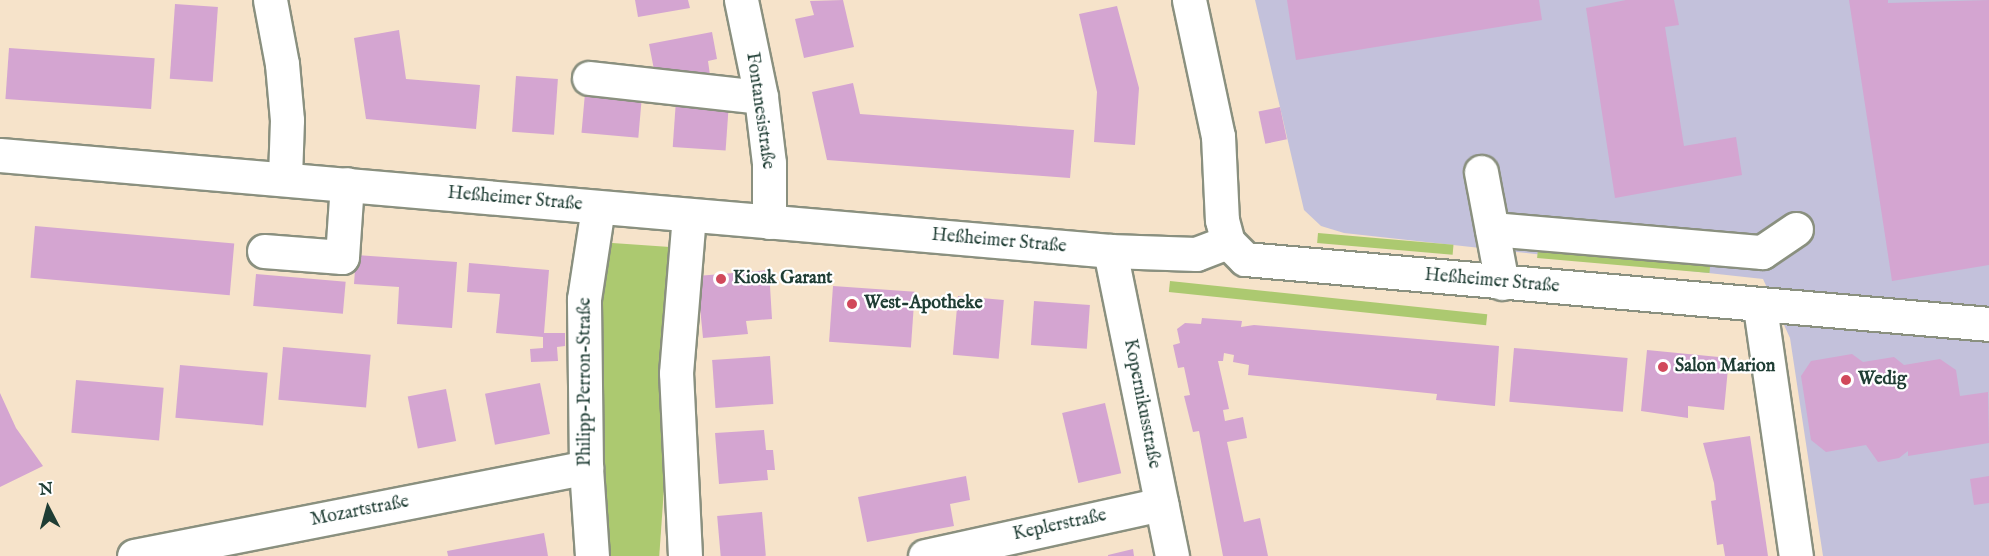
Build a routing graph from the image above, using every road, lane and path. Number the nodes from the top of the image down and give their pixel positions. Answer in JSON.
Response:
{"nodes":[{"id":1,"x":270,"y":0,"type":"edge"},
{"id":2,"x":741,"y":0,"type":"edge"},
{"id":3,"x":1189,"y":0,"type":"edge"},
{"id":4,"x":589,"y":78,"type":"dead end"},
{"id":5,"x":761,"y":97,"type":"junction"},
{"id":6,"x":0,"y":156,"type":"edge"},
{"id":7,"x":1481,"y":172,"type":"dead end"},
{"id":8,"x":285,"y":178,"type":"junction"},
{"id":9,"x":347,"y":184,"type":"junction"},
{"id":10,"x":598,"y":208,"type":"junction"},
{"id":11,"x":689,"y":216,"type":"junction"},
{"id":12,"x":769,"y":222,"type":"junction"},
{"id":13,"x":1492,"y":229,"type":"junction"},
{"id":14,"x":1796,"y":230,"type":"dead end"},
{"id":15,"x":1228,"y":242,"type":"junction"},
{"id":16,"x":264,"y":250,"type":"dead end"},
{"id":17,"x":1110,"y":251,"type":"junction"},
{"id":18,"x":1502,"y":283,"type":"junction"},
{"id":19,"x":1760,"y":307,"type":"junction"},
{"id":20,"x":1989,"y":324,"type":"edge"},
{"id":21,"x":586,"y":467,"type":"junction"},
{"id":22,"x":1161,"y":504,"type":"junction"},
{"id":23,"x":134,"y":556,"type":"edge"},
{"id":24,"x":592,"y":556,"type":"edge"},
{"id":25,"x":685,"y":556,"type":"edge"},
{"id":26,"x":925,"y":556,"type":"edge"},
{"id":27,"x":1172,"y":556,"type":"edge"},
{"id":28,"x":1796,"y":556,"type":"edge"}],
"edges":[{"from":1,"to":8,"type":"street"},
{"from":2,"to":5,"type":"street","name":"Fontanesistraße"},
{"from":3,"to":15,"type":"street"},
{"from":4,"to":5,"type":"street"},
{"from":5,"to":12,"type":"street","name":"Fontanesistraße"},
{"from":6,"to":8,"type":"street","name":"Heßheimer Straße"},
{"from":7,"to":13,"type":"street"},
{"from":8,"to":9,"type":"street","name":"Heßheimer Straße"},
{"from":9,"to":10,"type":"street","name":"Heßheimer Straße"},
{"from":9,"to":16,"type":"street"},
{"from":10,"to":11,"type":"street","name":"Heßheimer Straße"},
{"from":10,"to":21,"type":"street","name":"Philipp-Perron-Straße"},
{"from":11,"to":12,"type":"street","name":"Heßheimer Straße"},
{"from":11,"to":25,"type":"street"},
{"from":12,"to":17,"type":"street","name":"Heßheimer Straße"},
{"from":13,"to":14,"type":"street"},
{"from":13,"to":18,"type":"street"},
{"from":15,"to":17,"type":"street","name":"Heßheimer Straße"},
{"from":15,"to":18,"type":"street","name":"Heßheimer Straße"},
{"from":17,"to":22,"type":"street","name":"Kopernikusstraße"},
{"from":18,"to":19,"type":"street","name":"Heßheimer Straße"},
{"from":19,"to":20,"type":"street","name":"Heßheimer Straße"},
{"from":19,"to":28,"type":"street"},
{"from":21,"to":23,"type":"street","name":"Mozartstraße"},
{"from":21,"to":24,"type":"street","name":"Philipp-Perron-Straße"},
{"from":22,"to":26,"type":"street","name":"Keplerstraße"},
{"from":22,"to":27,"type":"street","name":"Kopernikusstraße"}]}
